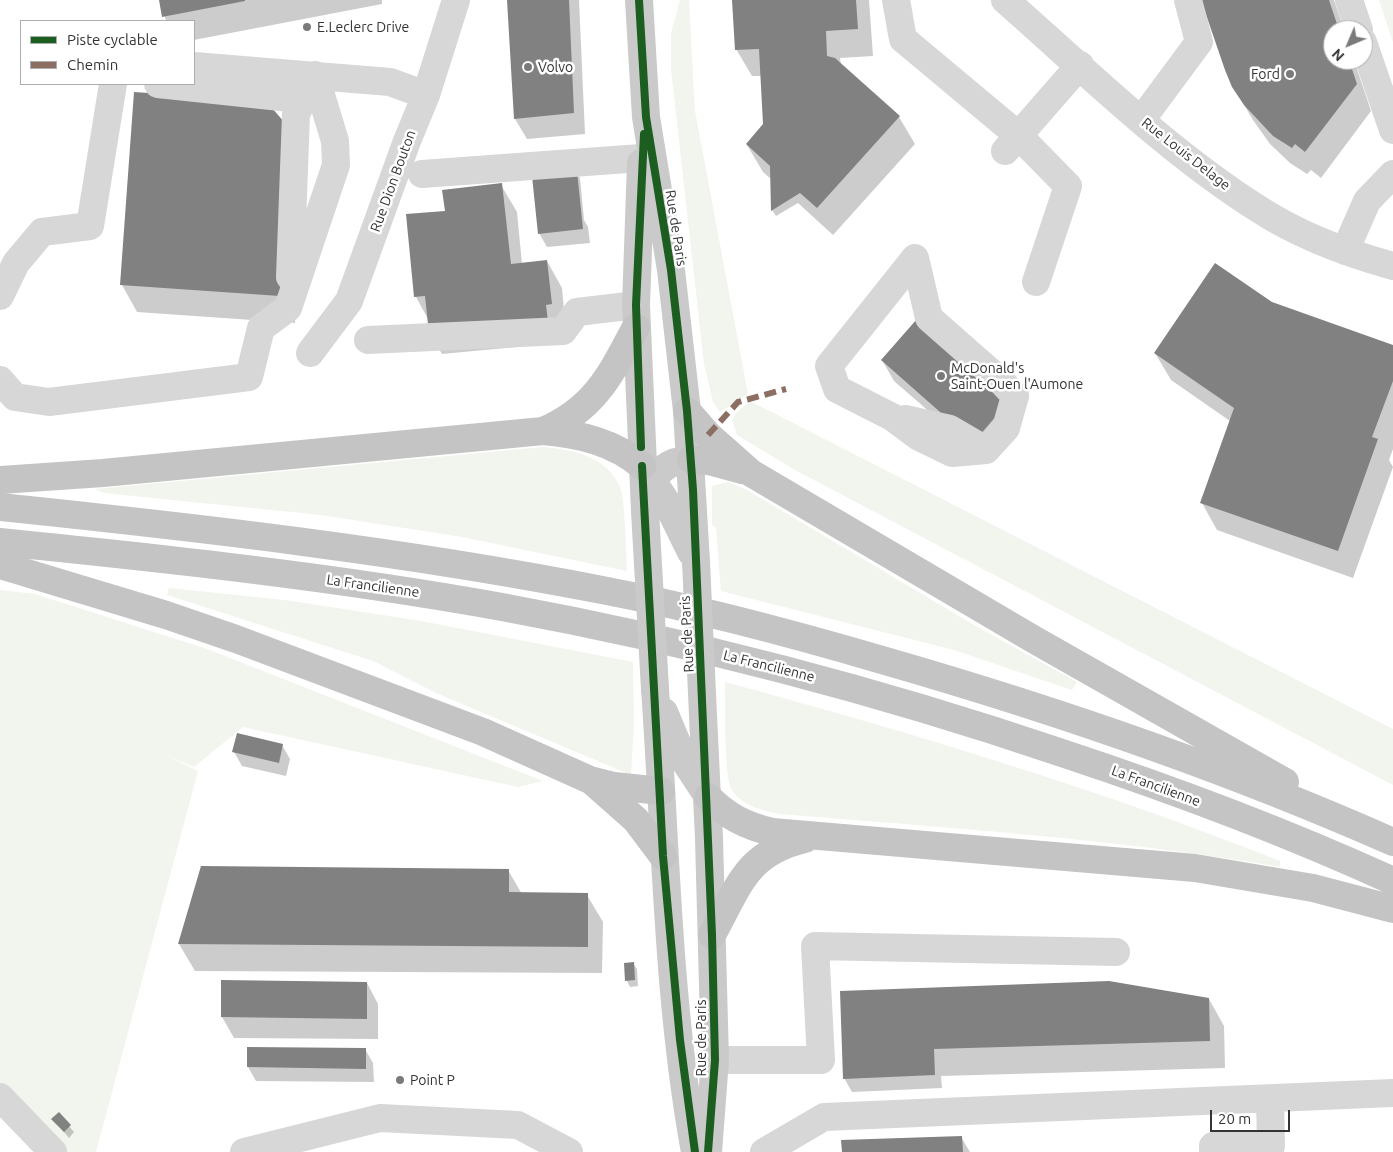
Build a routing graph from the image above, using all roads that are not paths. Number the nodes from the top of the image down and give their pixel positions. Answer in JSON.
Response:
{"nodes":[{"id":1,"x":456,"y":0,"type":"edge"},
{"id":2,"x":896,"y":0,"type":"edge"},
{"id":3,"x":1005,"y":0,"type":"edge"},
{"id":4,"x":1188,"y":0,"type":"edge"},
{"id":5,"x":1349,"y":0,"type":"edge"},
{"id":6,"x":639,"y":2,"type":"edge"},
{"id":7,"x":1356,"y":20,"type":"edge"},
{"id":8,"x":1080,"y":65,"type":"junction"},
{"id":9,"x":195,"y":66,"type":"edge"},
{"id":10,"x":1373,"y":70,"type":"edge"},
{"id":11,"x":112,"y":85,"type":"edge"},
{"id":12,"x":167,"y":85,"type":"edge"},
{"id":13,"x":310,"y":85,"type":"junction"},
{"id":14,"x":426,"y":95,"type":"junction"},
{"id":15,"x":646,"y":117,"type":"junction"},
{"id":16,"x":1142,"y":120,"type":"junction"},
{"id":17,"x":1393,"y":130,"type":"edge"},
{"id":18,"x":1012,"y":143,"type":"junction"},
{"id":19,"x":641,"y":158,"type":"junction"},
{"id":20,"x":422,"y":174,"type":"dead end"},
{"id":21,"x":1393,"y":174,"type":"edge"},
{"id":22,"x":1345,"y":251,"type":"junction"},
{"id":23,"x":1393,"y":266,"type":"edge"},
{"id":24,"x":1036,"y":282,"type":"dead end"},
{"id":25,"x":0,"y":296,"type":"edge"},
{"id":26,"x":288,"y":308,"type":"junction"},
{"id":27,"x":636,"y":316,"type":"junction"},
{"id":28,"x":368,"y":340,"type":"dead end"},
{"id":29,"x":310,"y":353,"type":"dead end"},
{"id":30,"x":0,"y":380,"type":"edge"},
{"id":31,"x":687,"y":411,"type":"junction"},
{"id":32,"x":892,"y":416,"type":"joint"},
{"id":33,"x":543,"y":431,"type":"junction"},
{"id":34,"x":691,"y":460,"type":"junction"},
{"id":35,"x":751,"y":473,"type":"junction"},
{"id":36,"x":0,"y":480,"type":"edge"},
{"id":37,"x":646,"y":489,"type":"junction"},
{"id":38,"x":0,"y":507,"type":"edge"},
{"id":39,"x":684,"y":520,"type":"junction"},
{"id":40,"x":0,"y":542,"type":"edge"},
{"id":41,"x":0,"y":565,"type":"edge"},
{"id":42,"x":665,"y":729,"type":"junction"},
{"id":43,"x":590,"y":780,"type":"junction"},
{"id":44,"x":704,"y":787,"type":"junction"},
{"id":45,"x":661,"y":791,"type":"junction"},
{"id":46,"x":818,"y":836,"type":"junction"},
{"id":47,"x":1389,"y":840,"type":"edge"},
{"id":48,"x":664,"y":856,"type":"junction"},
{"id":49,"x":1393,"y":881,"type":"edge"},
{"id":50,"x":1393,"y":909,"type":"edge"},
{"id":51,"x":712,"y":935,"type":"junction"},
{"id":52,"x":1116,"y":952,"type":"dead end"},
{"id":53,"x":715,"y":1060,"type":"junction"},
{"id":54,"x":1393,"y":1093,"type":"edge"},
{"id":55,"x":0,"y":1097,"type":"edge"},
{"id":56,"x":1270,"y":1099,"type":"junction"},
{"id":57,"x":53,"y":1152,"type":"edge"},
{"id":58,"x":244,"y":1152,"type":"edge"},
{"id":59,"x":569,"y":1152,"type":"edge"},
{"id":60,"x":696,"y":1152,"type":"edge"},
{"id":61,"x":708,"y":1152,"type":"edge"},
{"id":62,"x":764,"y":1152,"type":"edge"},
{"id":63,"x":1213,"y":1152,"type":"edge"}],
"edges":[{"from":1,"to":14,"type":"street","name":"Rue Dion Bouton"},
{"from":2,"to":18,"type":"street"},
{"from":3,"to":8,"type":"street","name":"Rue Louis Delage"},
{"from":4,"to":16,"type":"street"},
{"from":5,"to":7,"type":"street"},
{"from":6,"to":15,"type":"main road","name":"Rue de Paris"},
{"from":8,"to":16,"type":"street","name":"Rue Louis Delage"},
{"from":8,"to":18,"type":"street"},
{"from":9,"to":13,"type":"street"},
{"from":10,"to":17,"type":"street"},
{"from":11,"to":25,"type":"street"},
{"from":12,"to":13,"type":"street"},
{"from":13,"to":14,"type":"street"},
{"from":13,"to":26,"type":"street"},
{"from":13,"to":26,"type":"street"},
{"from":14,"to":29,"type":"street","name":"Rue Dion Bouton"},
{"from":15,"to":19,"type":"main road","name":"Rue de Paris"},
{"from":15,"to":31,"type":"main road","name":"Rue de Paris"},
{"from":16,"to":22,"type":"street","name":"Rue Louis Delage"},
{"from":18,"to":24,"type":"street"},
{"from":19,"to":20,"type":"street"},
{"from":19,"to":27,"type":"main road","name":"Rue de Paris"},
{"from":21,"to":22,"type":"street"},
{"from":22,"to":23,"type":"street","name":"Rue Louis Delage"},
{"from":26,"to":30,"type":"street"},
{"from":27,"to":28,"type":"street"},
{"from":27,"to":33,"type":"highway"},
{"from":27,"to":37,"type":"main road","name":"Rue de Paris"},
{"from":31,"to":34,"type":"main road","name":"Rue de Paris"},
{"from":31,"to":35,"type":"highway"},
{"from":32,"to":32,"type":"street"},
{"from":33,"to":36,"type":"highway"},
{"from":33,"to":37,"type":"highway"},
{"from":34,"to":35,"type":"highway"},
{"from":34,"to":37,"type":"main road"},
{"from":34,"to":39,"type":"main road","name":"Rue de Paris"},
{"from":35,"to":47,"type":"highway"},
{"from":37,"to":39,"type":"main road"},
{"from":37,"to":42,"type":"main road","name":"Rue de Paris","bridge":true},
{"from":38,"to":47,"type":"highway"},
{"from":39,"to":44,"type":"main road","name":"Rue de Paris","bridge":true},
{"from":40,"to":49,"type":"highway","name":"La Francilienne"},
{"from":41,"to":43,"type":"highway"},
{"from":42,"to":44,"type":"main road","name":"Rue de Paris"},
{"from":42,"to":45,"type":"main road","name":"Rue de Paris"},
{"from":43,"to":45,"type":"highway"},
{"from":43,"to":48,"type":"highway"},
{"from":44,"to":45,"type":"main road"},
{"from":44,"to":46,"type":"highway"},
{"from":44,"to":51,"type":"main road","name":"Rue de Paris"},
{"from":45,"to":48,"type":"main road","name":"Rue de Paris"},
{"from":46,"to":50,"type":"highway"},
{"from":46,"to":51,"type":"highway"},
{"from":48,"to":60,"type":"main road","name":"Rue de Paris"},
{"from":51,"to":53,"type":"main road","name":"Rue de Paris"},
{"from":52,"to":53,"type":"street"},
{"from":53,"to":61,"type":"main road","name":"Rue de Paris"},
{"from":54,"to":56,"type":"street"},
{"from":55,"to":57,"type":"street"},
{"from":56,"to":62,"type":"street"},
{"from":56,"to":63,"type":"street"},
{"from":58,"to":59,"type":"street"}]}
